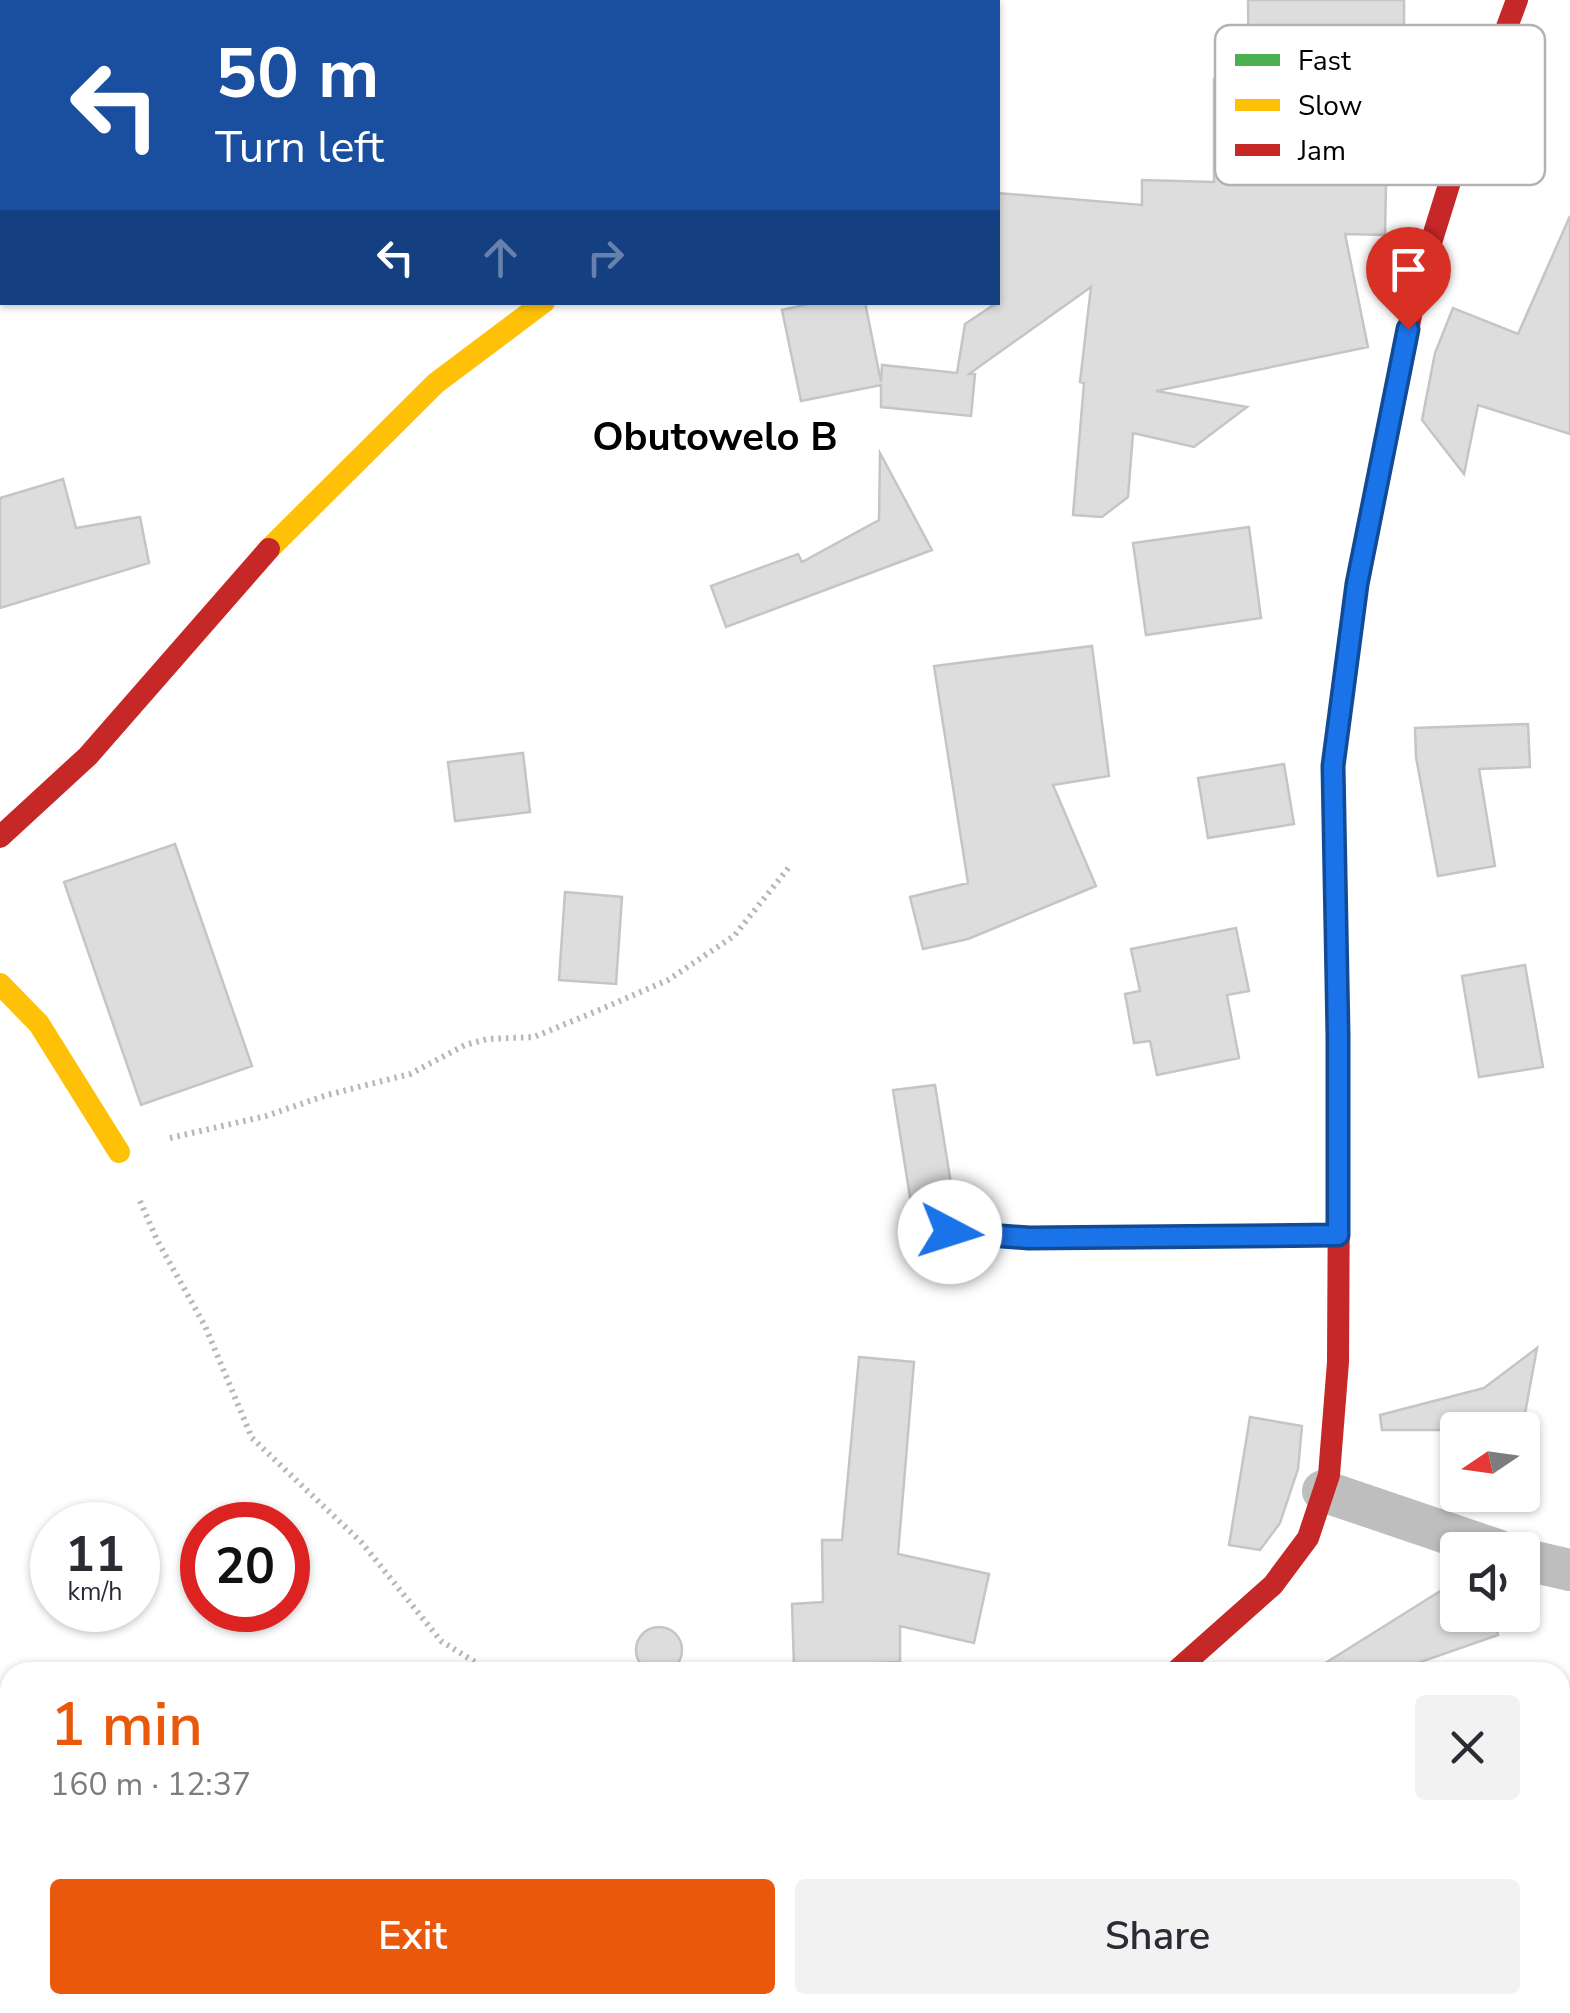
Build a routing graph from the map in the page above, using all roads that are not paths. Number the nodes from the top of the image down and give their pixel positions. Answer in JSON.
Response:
{"nodes":[{"id":1,"x":1517,"y":0,"type":"edge"},
{"id":2,"x":1508,"y":25,"type":"edge"},
{"id":3,"x":1449,"y":185,"type":"edge"},
{"id":4,"x":540,"y":305,"type":"edge"},
{"id":5,"x":0,"y":837,"type":"edge"},
{"id":6,"x":0,"y":984,"type":"edge"},
{"id":7,"x":119,"y":1152,"type":"road end"},
{"id":8,"x":950,"y":1232,"type":"dead end"},
{"id":9,"x":1338,"y":1235,"type":"junction"},
{"id":10,"x":1323,"y":1491,"type":"junction"},
{"id":11,"x":1444,"y":1532,"type":"edge"},
{"id":12,"x":1540,"y":1563,"type":"edge"},
{"id":13,"x":1570,"y":1570,"type":"edge"},
{"id":14,"x":1186,"y":1662,"type":"edge"}],
"edges":[{"from":1,"to":2,"type":"street"},
{"from":3,"to":9,"type":"street"},
{"from":4,"to":5,"type":"street"},
{"from":6,"to":7,"type":"street"},
{"from":8,"to":9,"type":"lane"},
{"from":9,"to":10,"type":"street"},
{"from":10,"to":11,"type":"street"},
{"from":10,"to":14,"type":"street"},
{"from":12,"to":13,"type":"street"}]}
